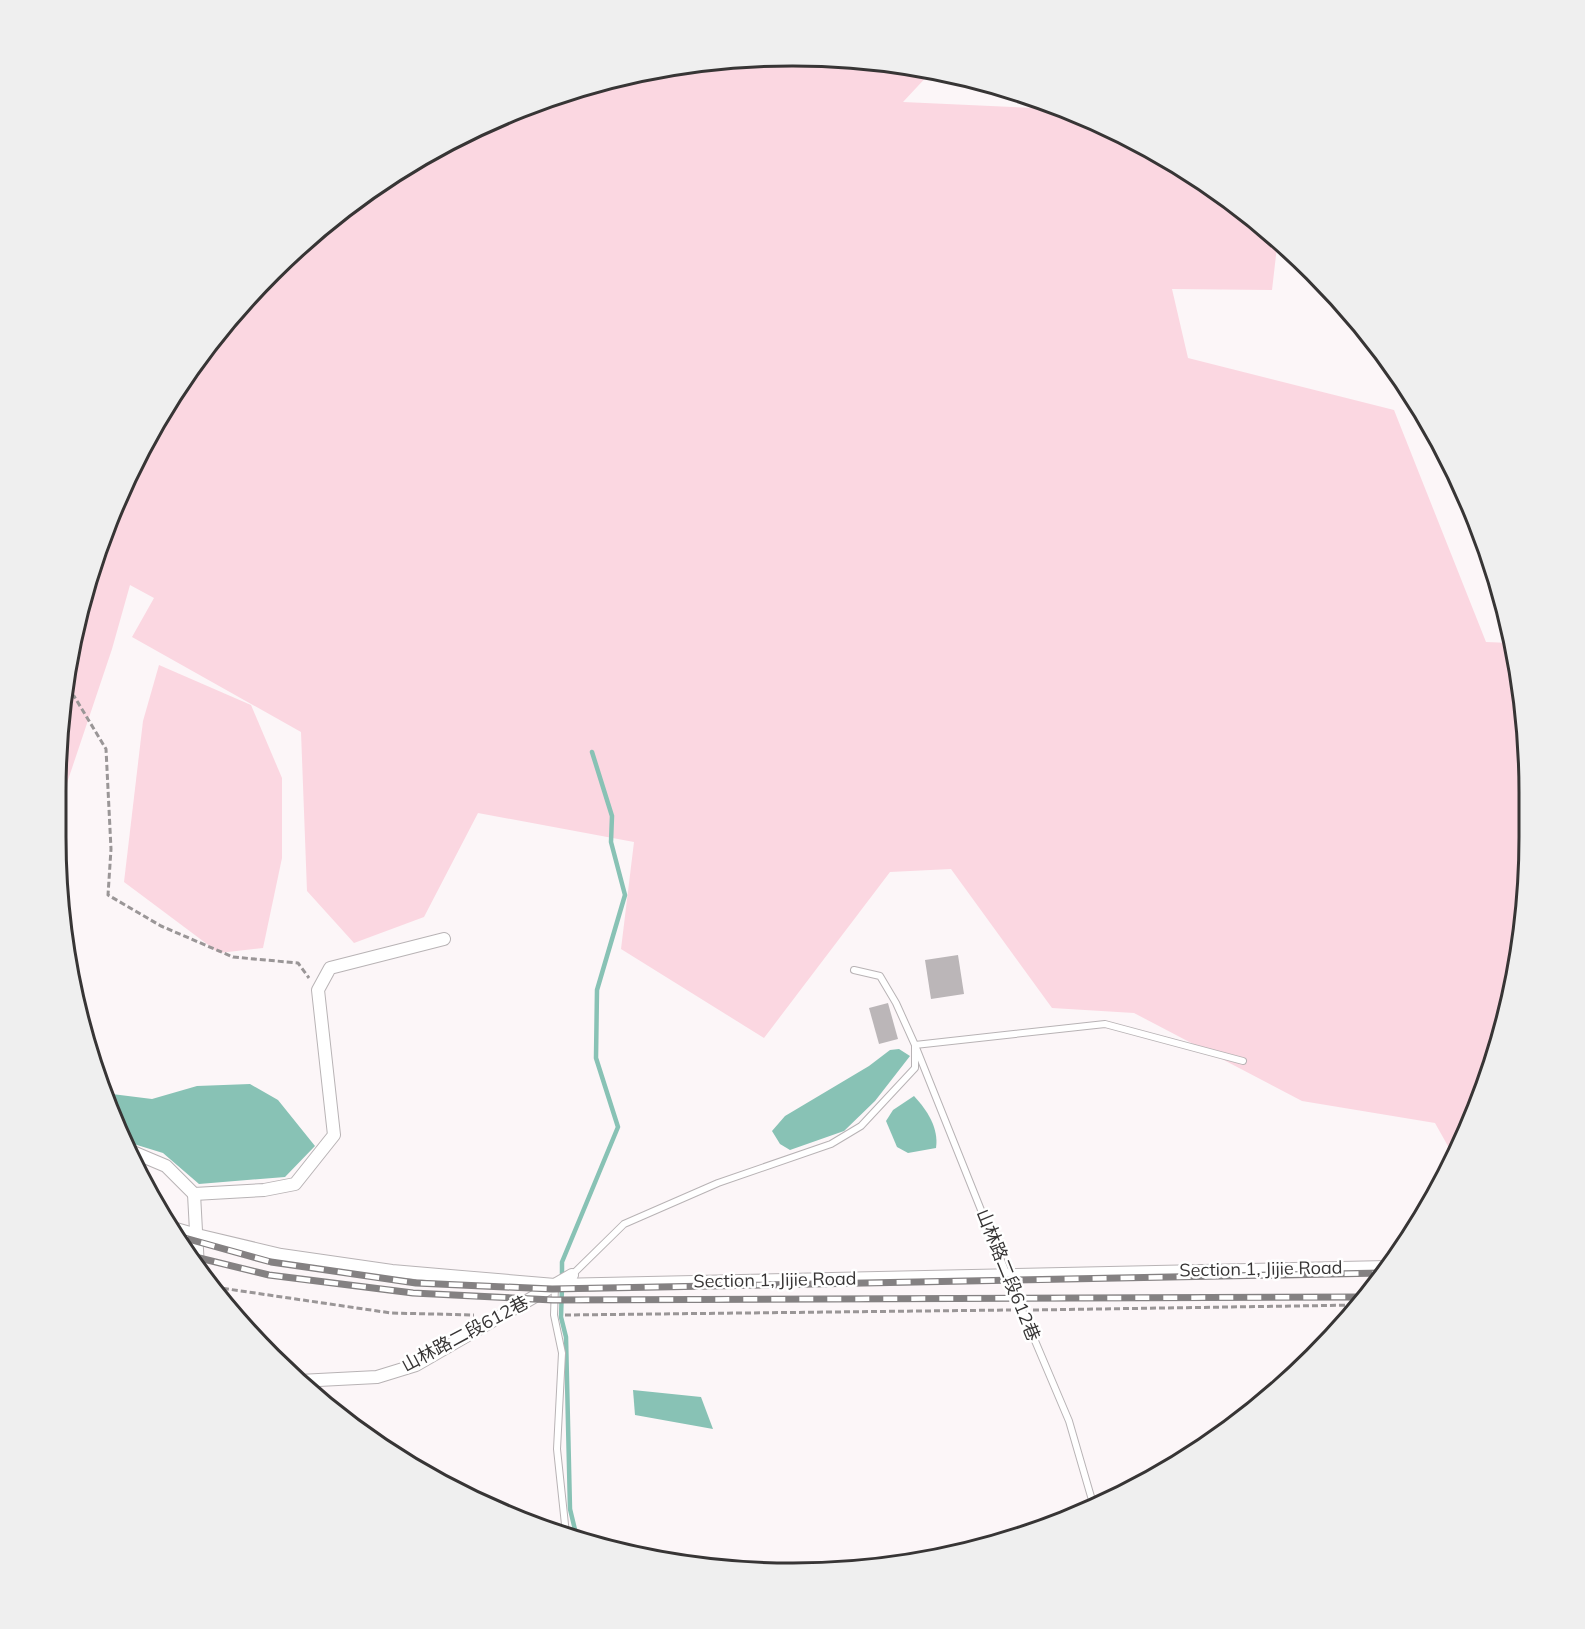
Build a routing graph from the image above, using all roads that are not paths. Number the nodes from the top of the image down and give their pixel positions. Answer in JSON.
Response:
{"nodes":[{"id":1,"x":444,"y":939,"type":"dead end"},
{"id":2,"x":854,"y":970,"type":"dead end"},
{"id":3,"x":915,"y":1045,"type":"junction"},
{"id":4,"x":1243,"y":1061,"type":"dead end"},
{"id":5,"x":140,"y":1155,"type":"edge"},
{"id":6,"x":194,"y":1194,"type":"junction"},
{"id":7,"x":182,"y":1231,"type":"edge"},
{"id":8,"x":197,"y":1235,"type":"junction"},
{"id":9,"x":198,"y":1253,"type":"edge"},
{"id":10,"x":1377,"y":1267,"type":"edge"},
{"id":11,"x":1007,"y":1275,"type":"junction"},
{"id":12,"x":572,"y":1280,"type":"junction"},
{"id":13,"x":556,"y":1285,"type":"junction"},
{"id":14,"x":309,"y":1380,"type":"edge"},
{"id":15,"x":1092,"y":1498,"type":"edge"},
{"id":16,"x":565,"y":1526,"type":"edge"}],
"edges":[{"from":1,"to":6,"type":"street"},
{"from":2,"to":3,"type":"lane","name":"山林路二段612巷"},
{"from":3,"to":4,"type":"lane"},
{"from":3,"to":11,"type":"lane","name":"山林路二段612巷"},
{"from":3,"to":12,"type":"lane"},
{"from":5,"to":6,"type":"street"},
{"from":6,"to":8,"type":"street"},
{"from":7,"to":8,"type":"street","name":"Section 1, Jijie Road"},
{"from":8,"to":9,"type":"street"},
{"from":8,"to":13,"type":"street","name":"Section 1, Jijie Road"},
{"from":10,"to":11,"type":"street","name":"Section 1, Jijie Road"},
{"from":11,"to":12,"type":"street","name":"Section 1, Jijie Road"},
{"from":11,"to":15,"type":"lane","name":"山林路二段612巷"},
{"from":12,"to":13,"type":"street","name":"Section 1, Jijie Road"},
{"from":13,"to":14,"type":"street","name":"山林路二段612巷"},
{"from":13,"to":16,"type":"lane"}]}
